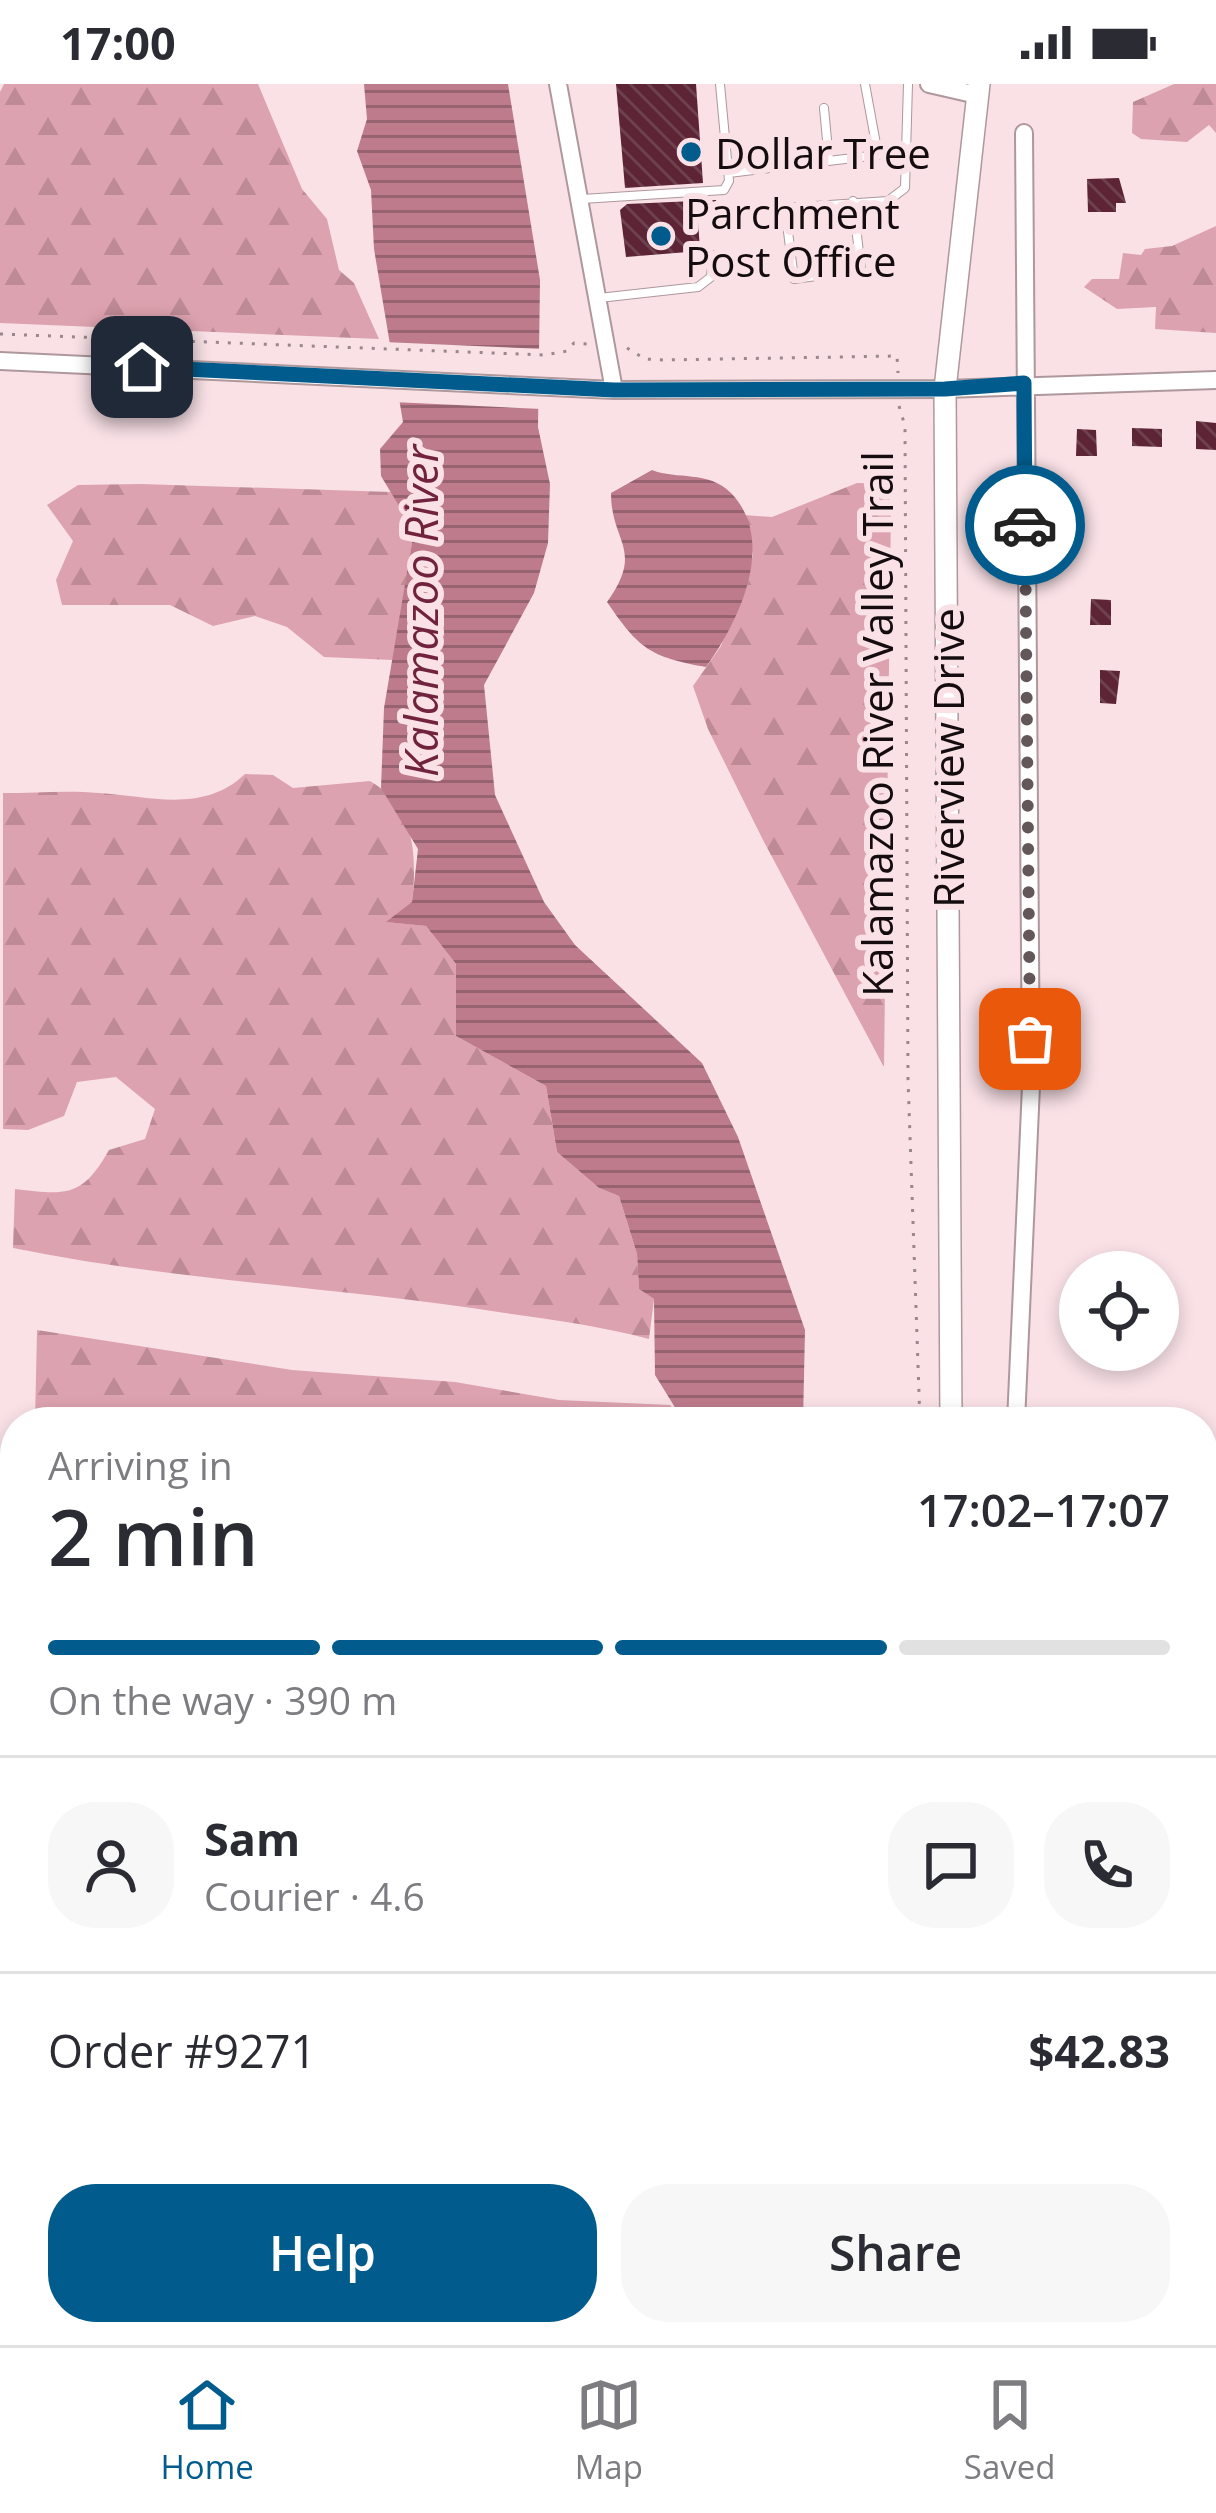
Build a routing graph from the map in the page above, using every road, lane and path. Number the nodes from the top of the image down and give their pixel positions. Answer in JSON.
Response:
{"nodes":[{"id":1,"x":558,"y":84,"type":"edge"},
{"id":2,"x":719,"y":84,"type":"edge"},
{"id":3,"x":865,"y":84,"type":"edge"},
{"id":4,"x":908,"y":84,"type":"edge"},
{"id":5,"x":929,"y":84,"type":"edge"},
{"id":6,"x":978,"y":90,"type":"edge"},
{"id":7,"x":824,"y":108,"type":"dead end"},
{"id":8,"x":1024,"y":133,"type":"dead end"},
{"id":9,"x":829,"y":161,"type":"junction"},
{"id":10,"x":728,"y":173,"type":"junction"},
{"id":11,"x":579,"y":200,"type":"junction"},
{"id":12,"x":854,"y":201,"type":"junction"},
{"id":13,"x":713,"y":255,"type":"dead end"},
{"id":14,"x":597,"y":298,"type":"junction"},
{"id":15,"x":0,"y":334,"type":"edge"},
{"id":16,"x":605,"y":346,"type":"junction"},
{"id":17,"x":0,"y":362,"type":"edge"},
{"id":18,"x":1216,"y":380,"type":"edge"},
{"id":19,"x":1024,"y":383,"type":"junction"},
{"id":20,"x":899,"y":389,"type":"junction"},
{"id":21,"x":945,"y":389,"type":"junction"},
{"id":22,"x":614,"y":390,"type":"junction"},
{"id":23,"x":919,"y":1407,"type":"edge"},
{"id":24,"x":951,"y":1407,"type":"edge"},
{"id":25,"x":1017,"y":1407,"type":"edge"}],
"edges":[{"from":1,"to":11,"type":"street"},
{"from":2,"to":10,"type":"lane"},
{"from":3,"to":9,"type":"lane"},
{"from":4,"to":12,"type":"lane"},
{"from":5,"to":6,"type":"street"},
{"from":6,"to":21,"type":"street","name":"Riverview Drive"},
{"from":7,"to":9,"type":"lane"},
{"from":8,"to":19,"type":"street"},
{"from":9,"to":10,"type":"lane"},
{"from":10,"to":11,"type":"lane"},
{"from":11,"to":14,"type":"street"},
{"from":12,"to":12,"type":"lane"},
{"from":13,"to":14,"type":"lane"},
{"from":14,"to":16,"type":"street"},
{"from":15,"to":16,"type":"path","name":"Kalamazoo River Valley Trail"},
{"from":16,"to":20,"type":"path","name":"Kalamazoo River Valley Trail"},
{"from":16,"to":22,"type":"street"},
{"from":17,"to":22,"type":"street"},
{"from":18,"to":19,"type":"street"},
{"from":19,"to":21,"type":"street"},
{"from":19,"to":25,"type":"street"},
{"from":20,"to":21,"type":"street"},
{"from":20,"to":22,"type":"street"},
{"from":20,"to":23,"type":"path","name":"Kalamazoo River Valley Trail"},
{"from":21,"to":24,"type":"street","name":"Riverview Drive"}]}
